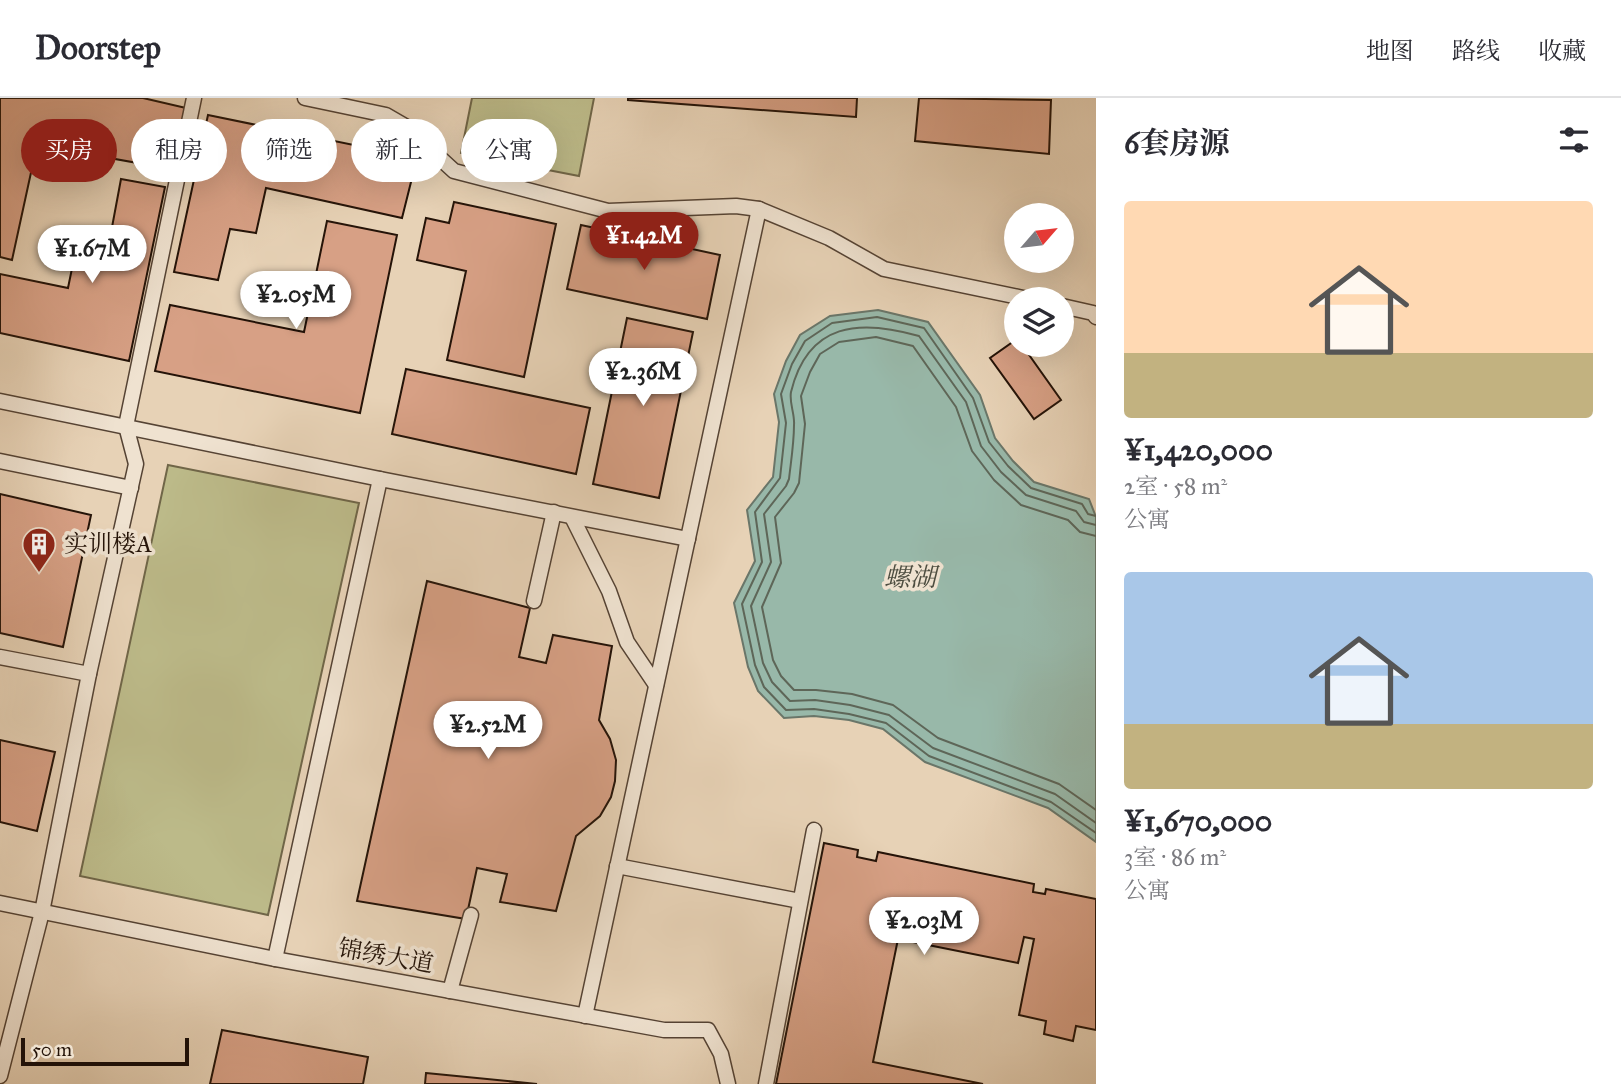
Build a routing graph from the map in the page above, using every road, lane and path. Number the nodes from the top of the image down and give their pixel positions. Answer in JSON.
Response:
{"nodes":[{"id":1,"x":194,"y":98,"type":"edge"},
{"id":2,"x":305,"y":98,"type":"edge"},
{"id":3,"x":759,"y":209,"type":"junction"},
{"id":4,"x":1004,"y":294,"type":"edge"},
{"id":5,"x":1074,"y":309,"type":"edge"},
{"id":6,"x":1096,"y":317,"type":"edge"},
{"id":7,"x":0,"y":401,"type":"edge"},
{"id":8,"x":126,"y":426,"type":"junction"},
{"id":9,"x":0,"y":461,"type":"edge"},
{"id":10,"x":380,"y":479,"type":"junction"},
{"id":11,"x":131,"y":488,"type":"junction"},
{"id":12,"x":554,"y":512,"type":"junction"},
{"id":13,"x":572,"y":517,"type":"junction"},
{"id":14,"x":688,"y":539,"type":"junction"},
{"id":15,"x":534,"y":601,"type":"dead end"},
{"id":16,"x":0,"y":657,"type":"edge"},
{"id":17,"x":89,"y":674,"type":"junction"},
{"id":18,"x":656,"y":685,"type":"junction"},
{"id":19,"x":814,"y":830,"type":"dead end"},
{"id":20,"x":618,"y":866,"type":"junction"},
{"id":21,"x":800,"y":901,"type":"junction"},
{"id":22,"x":0,"y":904,"type":"edge"},
{"id":23,"x":42,"y":912,"type":"junction"},
{"id":24,"x":471,"y":915,"type":"dead end"},
{"id":25,"x":275,"y":959,"type":"junction"},
{"id":26,"x":450,"y":991,"type":"junction"},
{"id":27,"x":585,"y":1016,"type":"junction"},
{"id":28,"x":0,"y":1076,"type":"edge"},
{"id":29,"x":728,"y":1084,"type":"edge"},
{"id":30,"x":766,"y":1084,"type":"edge"}],
"edges":[{"from":1,"to":8,"type":"lane"},
{"from":2,"to":3,"type":"lane"},
{"from":3,"to":4,"type":"lane"},
{"from":3,"to":14,"type":"lane"},
{"from":5,"to":6,"type":"lane"},
{"from":7,"to":8,"type":"lane"},
{"from":8,"to":10,"type":"lane"},
{"from":8,"to":11,"type":"lane"},
{"from":9,"to":11,"type":"lane"},
{"from":10,"to":12,"type":"lane"},
{"from":10,"to":25,"type":"lane"},
{"from":11,"to":17,"type":"lane"},
{"from":12,"to":13,"type":"lane"},
{"from":12,"to":15,"type":"lane"},
{"from":13,"to":14,"type":"lane"},
{"from":13,"to":18,"type":"lane"},
{"from":14,"to":18,"type":"lane"},
{"from":16,"to":17,"type":"lane"},
{"from":17,"to":23,"type":"lane"},
{"from":18,"to":20,"type":"lane"},
{"from":19,"to":21,"type":"lane"},
{"from":20,"to":21,"type":"lane"},
{"from":20,"to":27,"type":"lane"},
{"from":21,"to":30,"type":"lane"},
{"from":22,"to":23,"type":"lane","name":"锦绣大道"},
{"from":23,"to":25,"type":"lane","name":"锦绣大道"},
{"from":23,"to":28,"type":"lane"},
{"from":24,"to":26,"type":"lane"},
{"from":25,"to":26,"type":"lane","name":"锦绣大道"},
{"from":26,"to":27,"type":"lane","name":"锦绣大道"},
{"from":27,"to":29,"type":"lane","name":"锦绣大道"}]}
